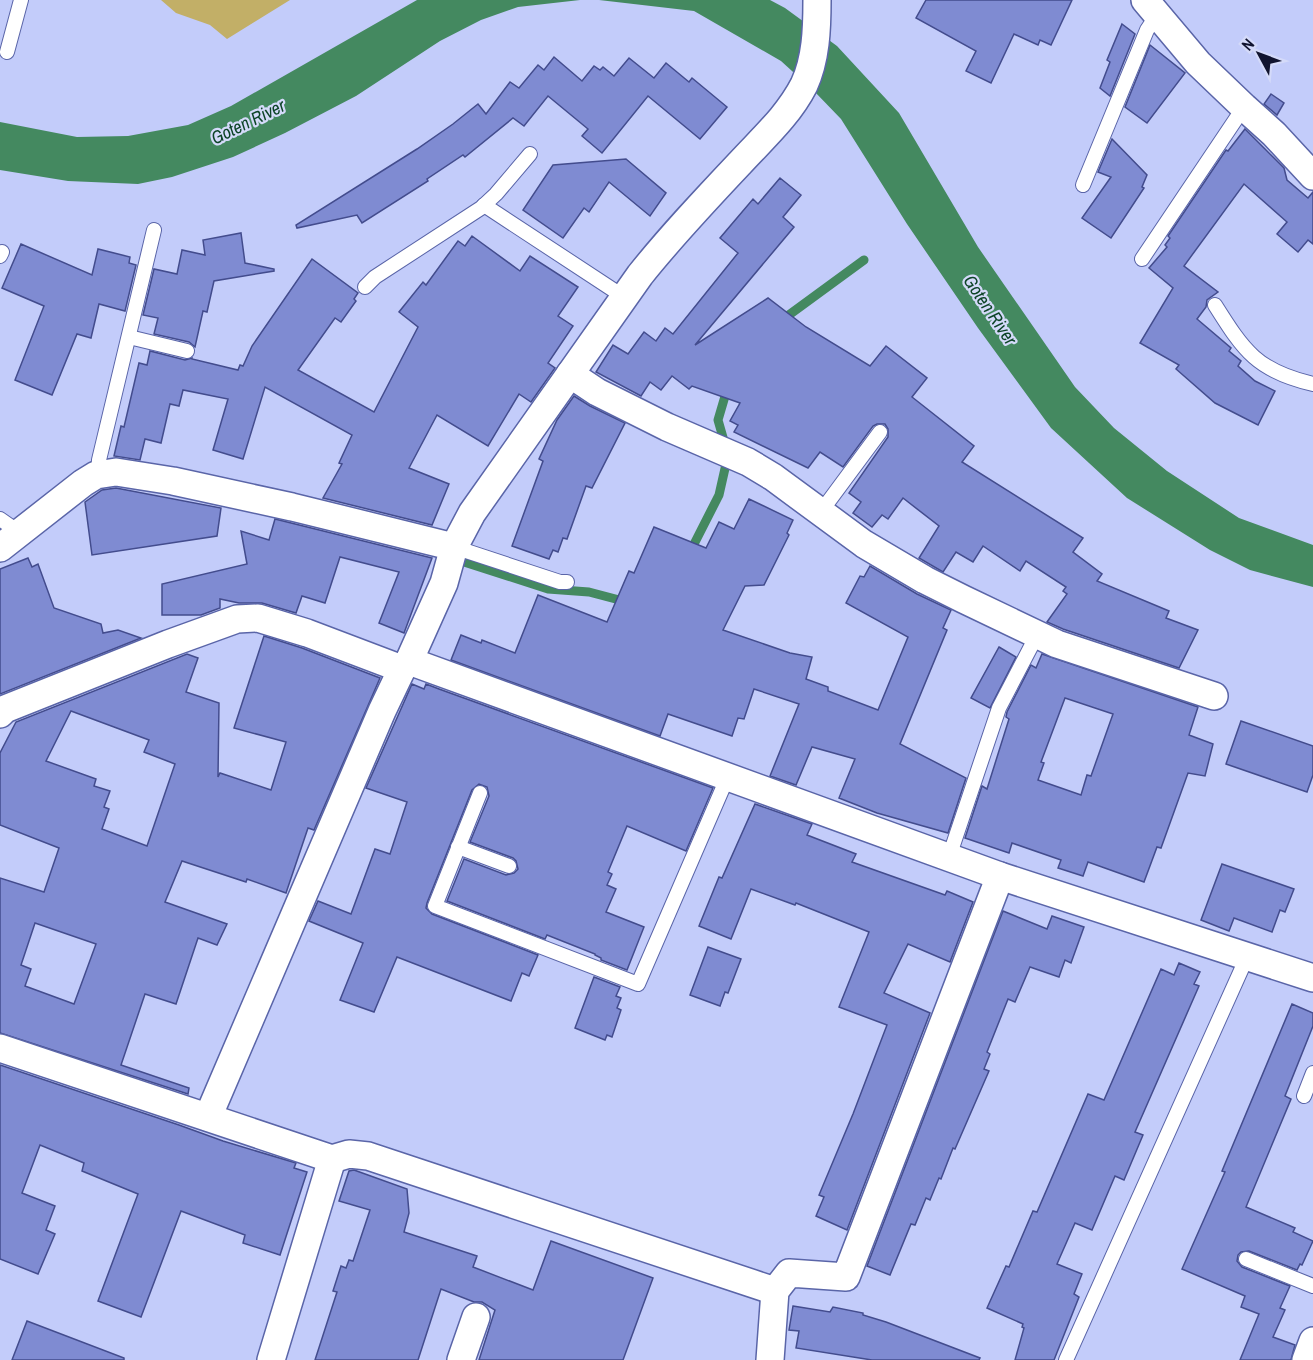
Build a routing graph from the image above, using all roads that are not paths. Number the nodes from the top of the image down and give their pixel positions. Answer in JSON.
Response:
{"nodes":[{"id":1,"x":21,"y":0,"type":"edge"},
{"id":2,"x":817,"y":0,"type":"edge"},
{"id":3,"x":1151,"y":7,"type":"edge"},
{"id":4,"x":7,"y":52,"type":"dead end"},
{"id":5,"x":1244,"y":107,"type":"junction"},
{"id":6,"x":530,"y":154,"type":"dead end"},
{"id":7,"x":1313,"y":176,"type":"edge"},
{"id":8,"x":1083,"y":184,"type":"dead end"},
{"id":9,"x":484,"y":205,"type":"junction"},
{"id":10,"x":154,"y":230,"type":"dead end"},
{"id":11,"x":1142,"y":259,"type":"dead end"},
{"id":12,"x":365,"y":287,"type":"dead end"},
{"id":13,"x":624,"y":297,"type":"junction"},
{"id":14,"x":1215,"y":305,"type":"dead end"},
{"id":15,"x":129,"y":337,"type":"junction"},
{"id":16,"x":187,"y":351,"type":"dead end"},
{"id":17,"x":570,"y":374,"type":"junction"},
{"id":18,"x":1313,"y":384,"type":"edge"},
{"id":19,"x":880,"y":432,"type":"dead end"},
{"id":20,"x":98,"y":474,"type":"junction"},
{"id":21,"x":820,"y":513,"type":"junction"},
{"id":22,"x":7,"y":533,"type":"edge"},
{"id":23,"x":454,"y":547,"type":"junction"},
{"id":24,"x":567,"y":582,"type":"dead end"},
{"id":25,"x":1037,"y":635,"type":"junction"},
{"id":26,"x":406,"y":665,"type":"junction"},
{"id":27,"x":1214,"y":696,"type":"dead end"},
{"id":28,"x":0,"y":714,"type":"edge"},
{"id":29,"x":728,"y":776,"type":"junction"},
{"id":30,"x":480,"y":793,"type":"dead end"},
{"id":31,"x":458,"y":847,"type":"junction"},
{"id":32,"x":949,"y":857,"type":"junction"},
{"id":33,"x":509,"y":866,"type":"dead end"},
{"id":34,"x":1000,"y":876,"type":"junction"},
{"id":35,"x":1247,"y":957,"type":"junction"},
{"id":36,"x":1313,"y":978,"type":"edge"},
{"id":37,"x":0,"y":1048,"type":"edge"},
{"id":38,"x":1313,"y":1074,"type":"edge"},
{"id":39,"x":1304,"y":1096,"type":"dead end"},
{"id":40,"x":208,"y":1117,"type":"junction"},
{"id":41,"x":332,"y":1159,"type":"junction"},
{"id":42,"x":1246,"y":1259,"type":"dead end"},
{"id":43,"x":1313,"y":1286,"type":"edge"},
{"id":44,"x":775,"y":1291,"type":"junction"},
{"id":45,"x":476,"y":1317,"type":"dead end"},
{"id":46,"x":1313,"y":1341,"type":"edge"},
{"id":47,"x":271,"y":1360,"type":"edge"},
{"id":48,"x":461,"y":1360,"type":"edge"},
{"id":49,"x":770,"y":1360,"type":"edge"},
{"id":50,"x":1066,"y":1360,"type":"edge"},
{"id":51,"x":1306,"y":1360,"type":"edge"}],
"edges":[{"from":1,"to":4,"type":"lane"},
{"from":2,"to":13,"type":"street"},
{"from":3,"to":5,"type":"street"},
{"from":3,"to":8,"type":"lane"},
{"from":5,"to":7,"type":"street"},
{"from":5,"to":11,"type":"lane"},
{"from":6,"to":9,"type":"lane"},
{"from":9,"to":12,"type":"lane"},
{"from":9,"to":13,"type":"lane"},
{"from":10,"to":15,"type":"lane"},
{"from":13,"to":17,"type":"street"},
{"from":14,"to":18,"type":"lane"},
{"from":15,"to":16,"type":"lane"},
{"from":15,"to":20,"type":"lane"},
{"from":17,"to":21,"type":"street"},
{"from":17,"to":23,"type":"street"},
{"from":19,"to":21,"type":"lane"},
{"from":20,"to":22,"type":"street"},
{"from":20,"to":23,"type":"street"},
{"from":21,"to":25,"type":"street"},
{"from":23,"to":24,"type":"lane"},
{"from":23,"to":26,"type":"street"},
{"from":25,"to":27,"type":"street"},
{"from":25,"to":32,"type":"lane"},
{"from":26,"to":28,"type":"street"},
{"from":26,"to":29,"type":"street"},
{"from":26,"to":40,"type":"street"},
{"from":29,"to":31,"type":"lane"},
{"from":29,"to":32,"type":"street"},
{"from":30,"to":31,"type":"lane"},
{"from":31,"to":33,"type":"lane"},
{"from":32,"to":34,"type":"street"},
{"from":34,"to":35,"type":"street"},
{"from":34,"to":44,"type":"street"},
{"from":35,"to":36,"type":"street"},
{"from":35,"to":50,"type":"lane"},
{"from":37,"to":40,"type":"street"},
{"from":38,"to":39,"type":"lane"},
{"from":40,"to":41,"type":"street"},
{"from":41,"to":44,"type":"street"},
{"from":41,"to":47,"type":"street"},
{"from":42,"to":43,"type":"lane"},
{"from":44,"to":49,"type":"street"},
{"from":45,"to":48,"type":"street"},
{"from":46,"to":51,"type":"street"}]}
